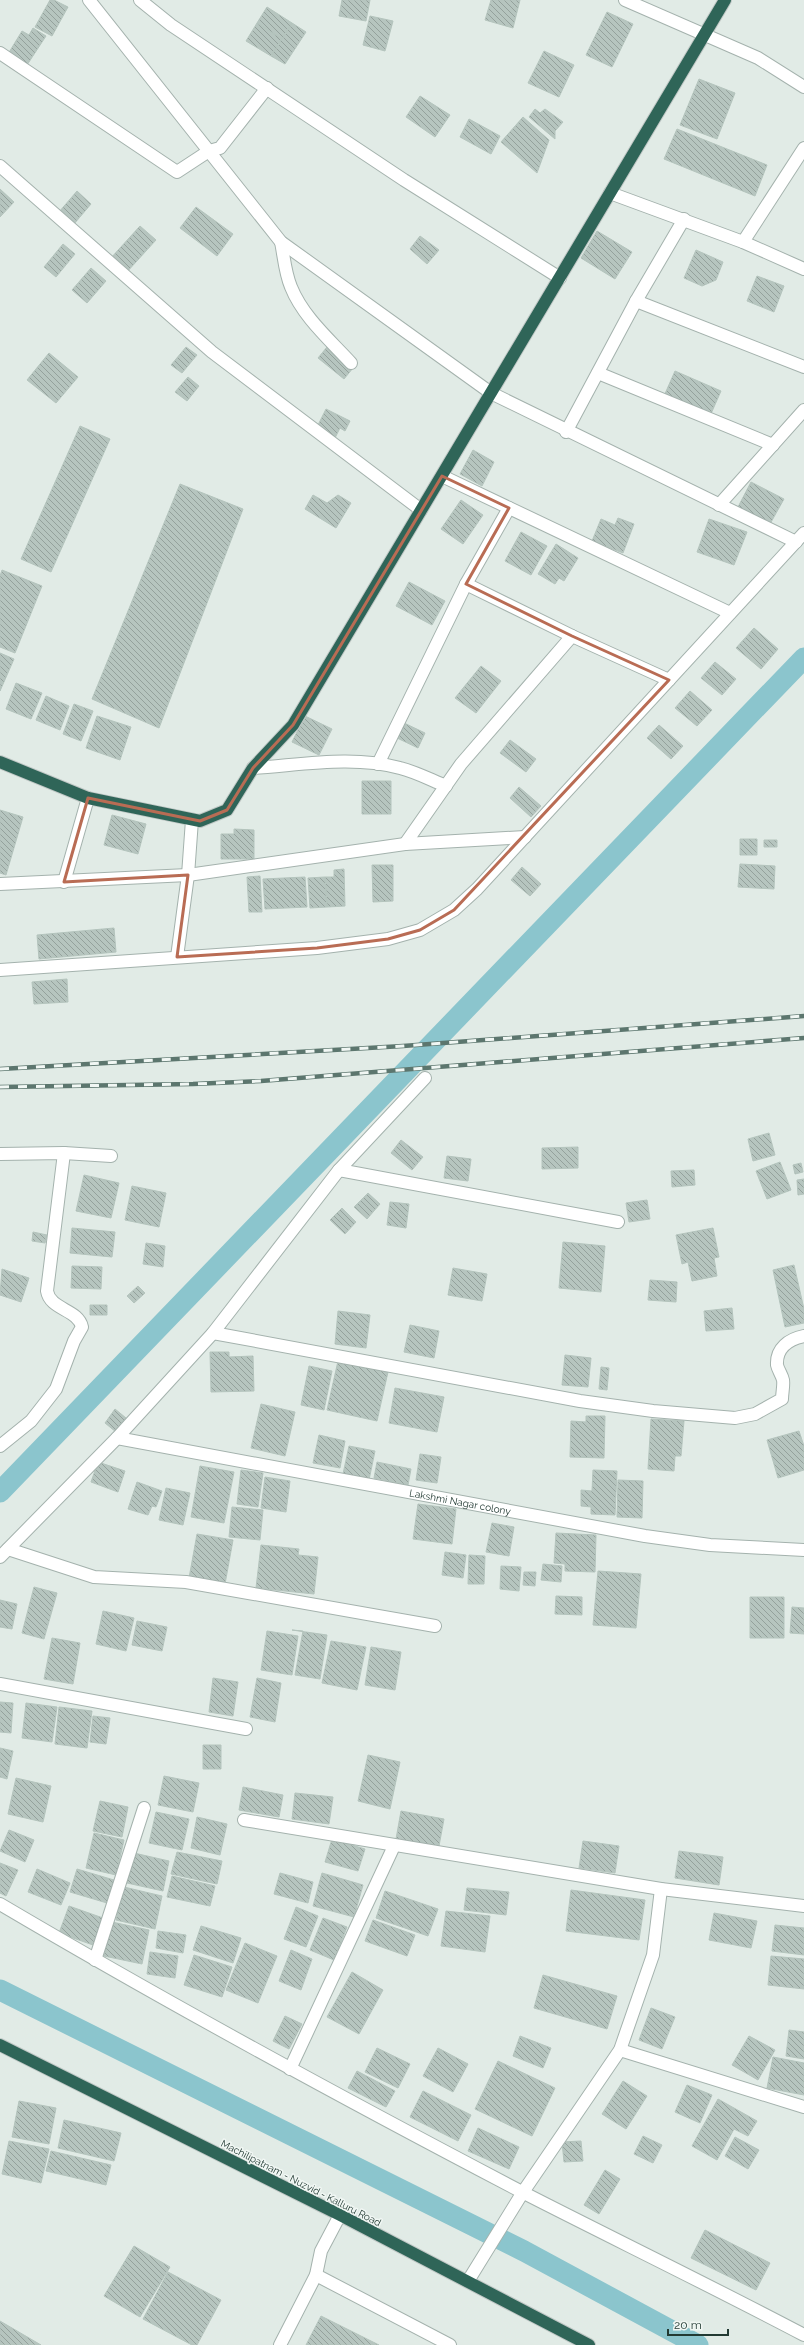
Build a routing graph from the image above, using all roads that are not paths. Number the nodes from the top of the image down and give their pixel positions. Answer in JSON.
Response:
{"nodes":[{"id":1,"x":89,"y":0,"type":"edge"},
{"id":2,"x":140,"y":0,"type":"edge"},
{"id":3,"x":625,"y":0,"type":"edge"},
{"id":4,"x":725,"y":0,"type":"edge"},
{"id":5,"x":704,"y":35,"type":"junction"},
{"id":6,"x":0,"y":53,"type":"edge"},
{"id":7,"x":804,"y":87,"type":"edge"},
{"id":8,"x":267,"y":88,"type":"junction"},
{"id":9,"x":804,"y":148,"type":"edge"},
{"id":10,"x":209,"y":151,"type":"junction"},
{"id":11,"x":800,"y":164,"type":"edge"},
{"id":12,"x":0,"y":166,"type":"edge"},
{"id":13,"x":610,"y":193,"type":"junction"},
{"id":14,"x":684,"y":219,"type":"junction"},
{"id":15,"x":281,"y":242,"type":"junction"},
{"id":16,"x":743,"y":242,"type":"junction"},
{"id":17,"x":804,"y":269,"type":"edge"},
{"id":18,"x":560,"y":278,"type":"junction"},
{"id":19,"x":636,"y":301,"type":"junction"},
{"id":20,"x":351,"y":363,"type":"dead end"},
{"id":21,"x":804,"y":367,"type":"edge"},
{"id":22,"x":598,"y":372,"type":"junction"},
{"id":23,"x":491,"y":394,"type":"junction"},
{"id":24,"x":804,"y":410,"type":"edge"},
{"id":25,"x":566,"y":432,"type":"junction"},
{"id":26,"x":773,"y":445,"type":"junction"},
{"id":27,"x":442,"y":476,"type":"junction"},
{"id":28,"x":719,"y":505,"type":"junction"},
{"id":29,"x":509,"y":508,"type":"junction"},
{"id":30,"x":421,"y":510,"type":"junction"},
{"id":31,"x":800,"y":537,"type":"edge"},
{"id":32,"x":466,"y":584,"type":"junction"},
{"id":33,"x":730,"y":613,"type":"junction"},
{"id":34,"x":572,"y":636,"type":"junction"},
{"id":35,"x":669,"y":680,"type":"junction"},
{"id":36,"x":0,"y":762,"type":"edge"},
{"id":37,"x":378,"y":764,"type":"junction"},
{"id":38,"x":253,"y":768,"type":"junction"},
{"id":39,"x":446,"y":786,"type":"junction"},
{"id":40,"x":88,"y":798,"type":"junction"},
{"id":41,"x":192,"y":820,"type":"junction"},
{"id":42,"x":525,"y":837,"type":"junction"},
{"id":43,"x":405,"y":844,"type":"junction"},
{"id":44,"x":188,"y":876,"type":"junction"},
{"id":45,"x":64,"y":882,"type":"junction"},
{"id":46,"x":0,"y":884,"type":"edge"},
{"id":47,"x":177,"y":958,"type":"junction"},
{"id":48,"x":0,"y":970,"type":"edge"},
{"id":49,"x":425,"y":1078,"type":"dead end"},
{"id":50,"x":64,"y":1153,"type":"junction"},
{"id":51,"x":0,"y":1154,"type":"edge"},
{"id":52,"x":111,"y":1156,"type":"dead end"},
{"id":53,"x":339,"y":1170,"type":"junction"},
{"id":54,"x":618,"y":1222,"type":"dead end"},
{"id":55,"x":214,"y":1333,"type":"junction"},
{"id":56,"x":804,"y":1336,"type":"edge"},
{"id":57,"x":117,"y":1438,"type":"junction"},
{"id":58,"x":0,"y":1446,"type":"edge"},
{"id":59,"x":804,"y":1550,"type":"edge"},
{"id":60,"x":4,"y":1553,"type":"edge"},
{"id":61,"x":435,"y":1626,"type":"dead end"},
{"id":62,"x":0,"y":1684,"type":"edge"},
{"id":63,"x":246,"y":1729,"type":"dead end"},
{"id":64,"x":144,"y":1808,"type":"dead end"},
{"id":65,"x":244,"y":1820,"type":"dead end"},
{"id":66,"x":394,"y":1846,"type":"junction"},
{"id":67,"x":661,"y":1889,"type":"junction"},
{"id":68,"x":0,"y":1904,"type":"edge"},
{"id":69,"x":804,"y":1906,"type":"edge"},
{"id":70,"x":95,"y":1960,"type":"junction"},
{"id":71,"x":0,"y":2045,"type":"edge"},
{"id":72,"x":620,"y":2050,"type":"junction"},
{"id":73,"x":290,"y":2069,"type":"junction"},
{"id":74,"x":804,"y":2107,"type":"edge"},
{"id":75,"x":522,"y":2195,"type":"junction"},
{"id":76,"x":340,"y":2215,"type":"junction"},
{"id":77,"x":316,"y":2276,"type":"junction"},
{"id":78,"x":468,"y":2281,"type":"junction"},
{"id":79,"x":804,"y":2335,"type":"edge"},
{"id":80,"x":280,"y":2345,"type":"edge"},
{"id":81,"x":450,"y":2345,"type":"edge"},
{"id":82,"x":589,"y":2345,"type":"edge"}],
"edges":[{"from":1,"to":10,"type":"street"},
{"from":2,"to":8,"type":"street"},
{"from":3,"to":5,"type":"street"},
{"from":4,"to":5,"type":"highway"},
{"from":5,"to":7,"type":"street"},
{"from":5,"to":13,"type":"highway"},
{"from":6,"to":10,"type":"street"},
{"from":8,"to":10,"type":"street"},
{"from":8,"to":18,"type":"street"},
{"from":9,"to":11,"type":"street"},
{"from":10,"to":15,"type":"street"},
{"from":11,"to":16,"type":"street"},
{"from":12,"to":30,"type":"street"},
{"from":13,"to":14,"type":"street"},
{"from":13,"to":18,"type":"highway"},
{"from":14,"to":16,"type":"street"},
{"from":14,"to":19,"type":"street"},
{"from":15,"to":20,"type":"street"},
{"from":15,"to":23,"type":"street"},
{"from":16,"to":17,"type":"street"},
{"from":18,"to":23,"type":"highway"},
{"from":19,"to":21,"type":"street"},
{"from":19,"to":22,"type":"street"},
{"from":22,"to":25,"type":"street"},
{"from":22,"to":26,"type":"street"},
{"from":23,"to":25,"type":"street"},
{"from":23,"to":27,"type":"highway"},
{"from":24,"to":26,"type":"street"},
{"from":25,"to":28,"type":"street"},
{"from":26,"to":28,"type":"street"},
{"from":27,"to":29,"type":"street"},
{"from":27,"to":30,"type":"highway"},
{"from":28,"to":31,"type":"street"},
{"from":29,"to":32,"type":"street"},
{"from":29,"to":33,"type":"street"},
{"from":30,"to":38,"type":"highway"},
{"from":31,"to":33,"type":"street"},
{"from":32,"to":34,"type":"street"},
{"from":32,"to":37,"type":"street"},
{"from":33,"to":35,"type":"street"},
{"from":34,"to":35,"type":"street"},
{"from":34,"to":39,"type":"street"},
{"from":35,"to":42,"type":"street"},
{"from":36,"to":40,"type":"highway"},
{"from":37,"to":38,"type":"street"},
{"from":37,"to":39,"type":"street"},
{"from":38,"to":41,"type":"highway"},
{"from":39,"to":43,"type":"street"},
{"from":40,"to":41,"type":"highway"},
{"from":40,"to":45,"type":"street"},
{"from":41,"to":44,"type":"street"},
{"from":42,"to":43,"type":"street"},
{"from":42,"to":47,"type":"street"},
{"from":43,"to":44,"type":"street"},
{"from":44,"to":45,"type":"street"},
{"from":44,"to":47,"type":"street"},
{"from":45,"to":46,"type":"street"},
{"from":47,"to":48,"type":"street"},
{"from":49,"to":53,"type":"street"},
{"from":50,"to":51,"type":"street"},
{"from":50,"to":52,"type":"street"},
{"from":50,"to":58,"type":"street"},
{"from":53,"to":54,"type":"street"},
{"from":53,"to":55,"type":"street"},
{"from":55,"to":56,"type":"street"},
{"from":55,"to":57,"type":"street"},
{"from":57,"to":59,"type":"street","name":"Lakshmi Nagar colony"},
{"from":57,"to":60,"type":"street"},
{"from":60,"to":61,"type":"street"},
{"from":62,"to":63,"type":"street"},
{"from":64,"to":70,"type":"street"},
{"from":65,"to":66,"type":"street"},
{"from":66,"to":67,"type":"street"},
{"from":66,"to":73,"type":"street"},
{"from":67,"to":69,"type":"street"},
{"from":67,"to":72,"type":"street"},
{"from":68,"to":70,"type":"street"},
{"from":70,"to":73,"type":"street"},
{"from":71,"to":76,"type":"highway","name":"Machilipatnam - Nuzvid - Kalluru Road"},
{"from":72,"to":74,"type":"street"},
{"from":72,"to":75,"type":"street"},
{"from":73,"to":75,"type":"street"},
{"from":75,"to":78,"type":"street"},
{"from":75,"to":79,"type":"street"},
{"from":76,"to":77,"type":"street"},
{"from":76,"to":78,"type":"highway","name":"Machilipatnam - Nuzvid - Kalluru Road"},
{"from":77,"to":80,"type":"street"},
{"from":77,"to":81,"type":"street"},
{"from":78,"to":82,"type":"highway","name":"Machilipatnam - Nuzvid - Kalluru Road"}]}
